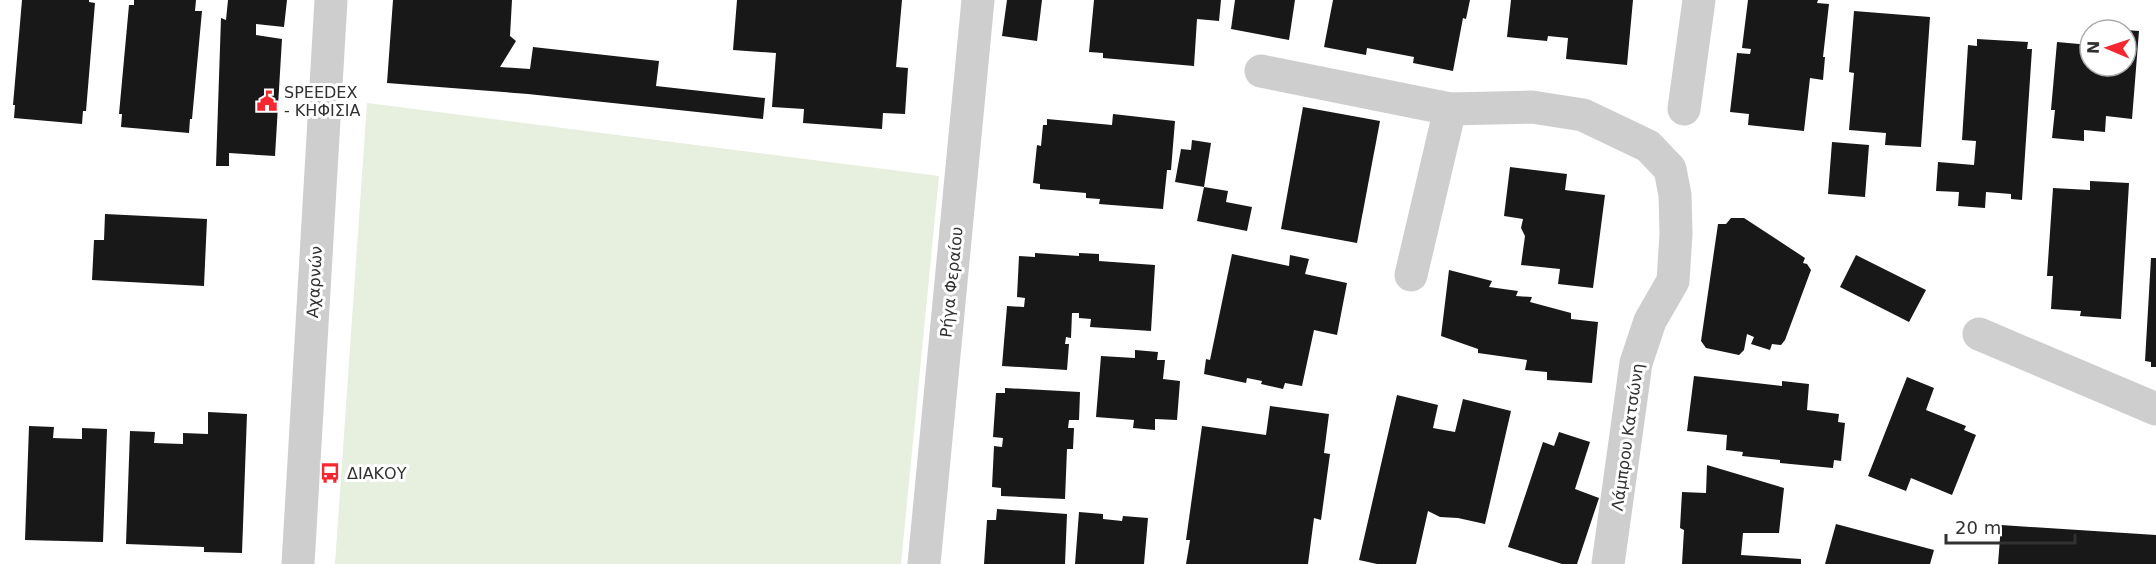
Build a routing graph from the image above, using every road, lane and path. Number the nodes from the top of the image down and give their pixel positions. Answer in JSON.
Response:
{"nodes":[{"id":1,"x":331,"y":0,"type":"edge"},
{"id":2,"x":978,"y":0,"type":"edge"},
{"id":3,"x":1699,"y":0,"type":"edge"},
{"id":4,"x":1261,"y":70,"type":"dead end"},
{"id":5,"x":1450,"y":109,"type":"junction"},
{"id":6,"x":1684,"y":109,"type":"dead end"},
{"id":7,"x":1411,"y":276,"type":"dead end"},
{"id":8,"x":1979,"y":334,"type":"dead end"},
{"id":9,"x":2156,"y":409,"type":"edge"},
{"id":10,"x":298,"y":564,"type":"edge"},
{"id":11,"x":924,"y":564,"type":"edge"},
{"id":12,"x":1608,"y":564,"type":"edge"}],
"edges":[{"from":1,"to":10,"type":"street","name":"Αχαρνών"},
{"from":2,"to":11,"type":"street","name":"Ρήγα Φεραίου"},
{"from":3,"to":6,"type":"street"},
{"from":4,"to":5,"type":"street"},
{"from":5,"to":7,"type":"street"},
{"from":5,"to":12,"type":"street","name":"Λάμπρου Κατσώνη"},
{"from":8,"to":9,"type":"street"}]}
